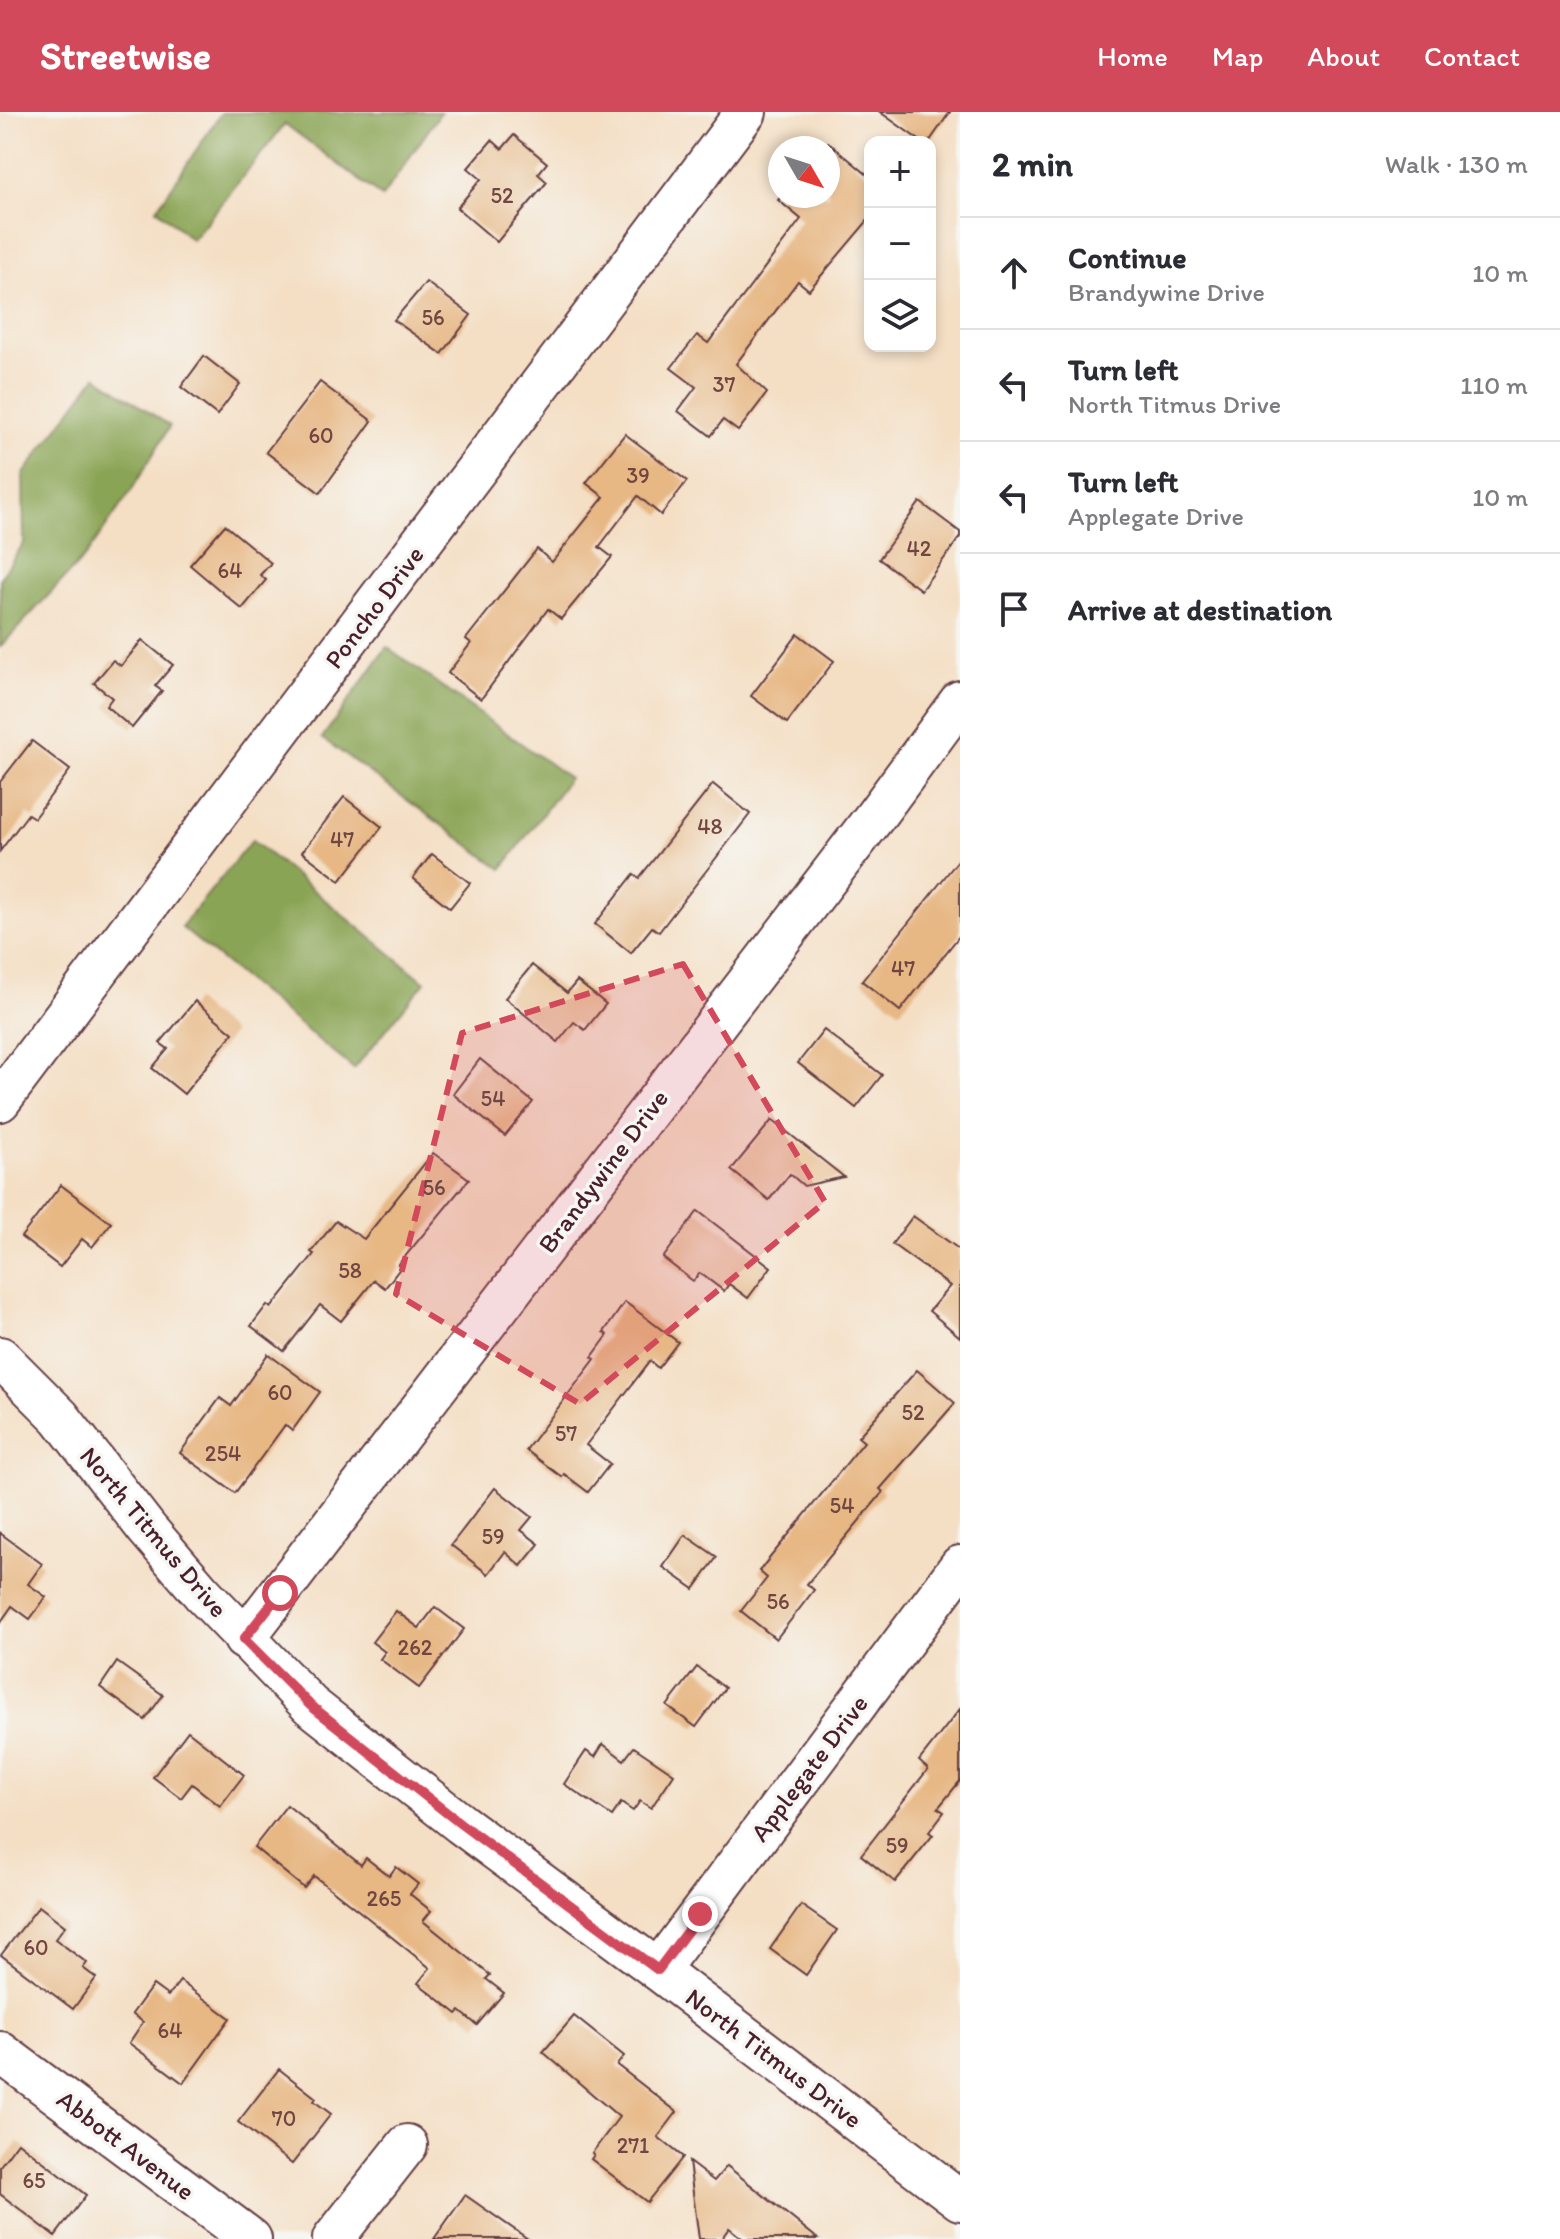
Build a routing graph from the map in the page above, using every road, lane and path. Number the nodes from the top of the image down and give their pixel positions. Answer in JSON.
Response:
{"nodes":[{"id":1,"x":746,"y":112,"type":"edge"},
{"id":2,"x":960,"y":701,"type":"edge"},
{"id":3,"x":0,"y":1101,"type":"edge"},
{"id":4,"x":0,"y":1357,"type":"edge"},
{"id":5,"x":960,"y":1566,"type":"edge"},
{"id":6,"x":244,"y":1639,"type":"junction"},
{"id":7,"x":658,"y":1970,"type":"junction"},
{"id":8,"x":0,"y":2052,"type":"edge"},
{"id":9,"x":407,"y":2145,"type":"dead end"},
{"id":10,"x":960,"y":2200,"type":"edge"},
{"id":11,"x":251,"y":2239,"type":"edge"},
{"id":12,"x":333,"y":2239,"type":"edge"}],
"edges":[{"from":1,"to":3,"type":"street","name":"Poncho Drive"},
{"from":2,"to":6,"type":"street","name":"Brandywine Drive"},
{"from":4,"to":6,"type":"street","name":"North Titmus Drive"},
{"from":5,"to":7,"type":"street","name":"Applegate Drive"},
{"from":6,"to":7,"type":"street","name":"North Titmus Drive"},
{"from":7,"to":10,"type":"street","name":"North Titmus Drive"},
{"from":8,"to":11,"type":"street","name":"Abbott Avenue"},
{"from":9,"to":12,"type":"street"}]}
